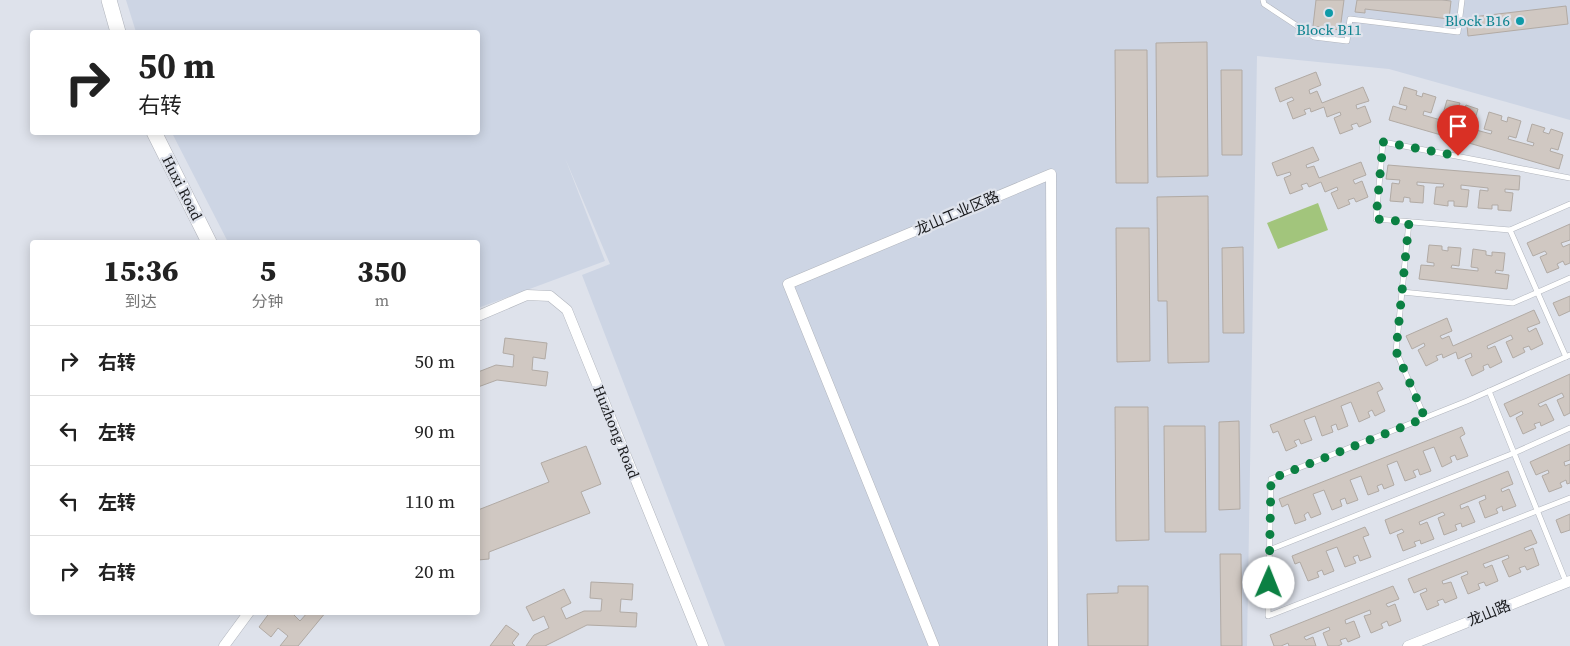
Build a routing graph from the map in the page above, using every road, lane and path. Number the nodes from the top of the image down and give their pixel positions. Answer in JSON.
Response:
{"nodes":[{"id":1,"x":109,"y":0,"type":"edge"},
{"id":2,"x":1263,"y":0,"type":"edge"},
{"id":3,"x":1462,"y":0,"type":"edge"},
{"id":4,"x":117,"y":30,"type":"edge"},
{"id":5,"x":156,"y":135,"type":"edge"},
{"id":6,"x":1570,"y":178,"type":"edge"},
{"id":7,"x":1570,"y":204,"type":"edge"},
{"id":8,"x":1409,"y":222,"type":"junction"},
{"id":9,"x":1510,"y":230,"type":"junction"},
{"id":10,"x":208,"y":240,"type":"edge"},
{"id":11,"x":1570,"y":278,"type":"edge"},
{"id":12,"x":1402,"y":292,"type":"junction"},
{"id":13,"x":1538,"y":292,"type":"junction"},
{"id":14,"x":480,"y":315,"type":"edge"},
{"id":15,"x":1568,"y":356,"type":"edge"},
{"id":16,"x":1489,"y":391,"type":"junction"},
{"id":17,"x":1425,"y":418,"type":"junction"},
{"id":18,"x":1570,"y":428,"type":"edge"},
{"id":19,"x":1514,"y":453,"type":"junction"},
{"id":20,"x":1570,"y":498,"type":"edge"},
{"id":21,"x":1537,"y":512,"type":"junction"},
{"id":22,"x":1270,"y":550,"type":"junction"},
{"id":23,"x":1568,"y":582,"type":"edge"},
{"id":24,"x":247,"y":615,"type":"edge"},
{"id":25,"x":224,"y":646,"type":"edge"},
{"id":26,"x":702,"y":646,"type":"edge"},
{"id":27,"x":934,"y":646,"type":"edge"},
{"id":28,"x":1053,"y":646,"type":"edge"},
{"id":29,"x":1408,"y":646,"type":"edge"}],
"edges":[{"from":1,"to":4,"type":"street"},
{"from":2,"to":3,"type":"lane"},
{"from":5,"to":10,"type":"street","name":"Huxi Road"},
{"from":6,"to":8,"type":"lane"},
{"from":7,"to":9,"type":"lane"},
{"from":8,"to":9,"type":"lane"},
{"from":8,"to":12,"type":"lane"},
{"from":9,"to":13,"type":"lane"},
{"from":11,"to":13,"type":"lane"},
{"from":12,"to":13,"type":"lane"},
{"from":12,"to":17,"type":"lane"},
{"from":13,"to":15,"type":"lane"},
{"from":14,"to":26,"type":"street","name":"Huzhong Road"},
{"from":15,"to":16,"type":"lane"},
{"from":16,"to":17,"type":"lane"},
{"from":16,"to":19,"type":"lane"},
{"from":17,"to":22,"type":"lane"},
{"from":18,"to":19,"type":"lane"},
{"from":19,"to":21,"type":"lane"},
{"from":19,"to":22,"type":"lane"},
{"from":20,"to":21,"type":"lane"},
{"from":21,"to":22,"type":"lane"},
{"from":21,"to":23,"type":"lane"},
{"from":23,"to":29,"type":"street","name":"龙山路"},
{"from":24,"to":25,"type":"street"},
{"from":27,"to":28,"type":"street","name":"龙山工业区路"}]}
